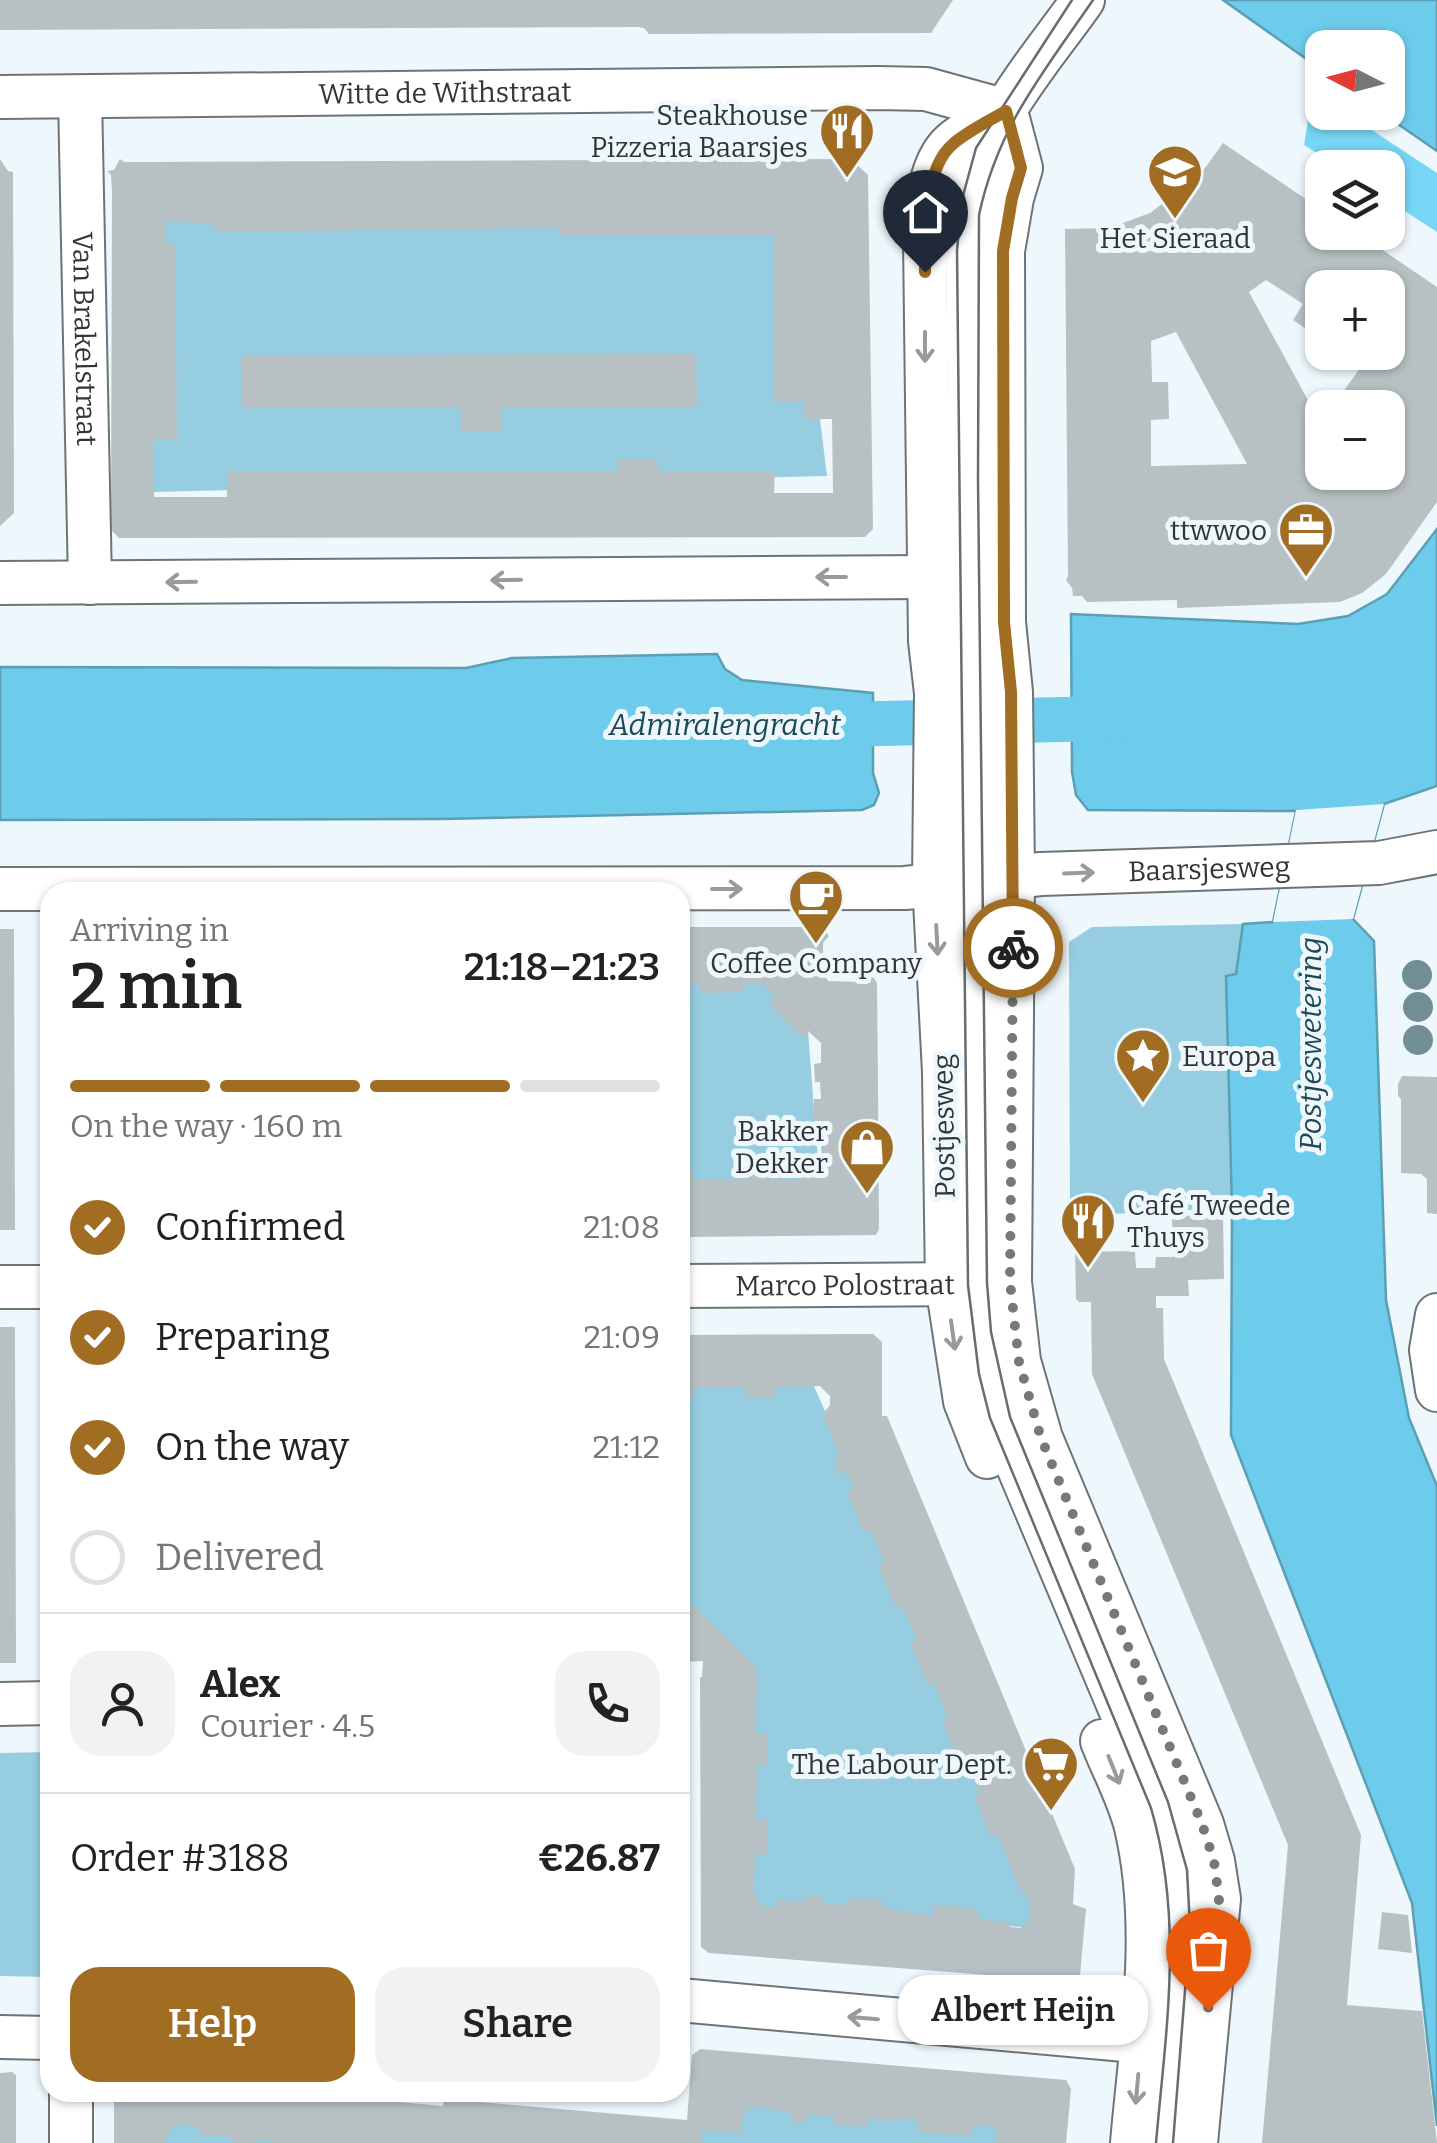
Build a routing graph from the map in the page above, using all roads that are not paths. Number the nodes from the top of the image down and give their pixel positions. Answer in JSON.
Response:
{"nodes":[{"id":1,"x":1083,"y":0,"type":"edge"},
{"id":2,"x":0,"y":97,"type":"edge"},
{"id":3,"x":80,"y":97,"type":"junction"},
{"id":4,"x":1006,"y":111,"type":"junction"},
{"id":5,"x":929,"y":577,"type":"junction"},
{"id":6,"x":90,"y":583,"type":"junction"},
{"id":7,"x":0,"y":584,"type":"edge"},
{"id":8,"x":973,"y":692,"type":"junction"},
{"id":9,"x":973,"y":772,"type":"junction"},
{"id":10,"x":1437,"y":852,"type":"edge"},
{"id":11,"x":976,"y":881,"type":"junction"},
{"id":12,"x":0,"y":889,"type":"edge"},
{"id":13,"x":690,"y":889,"type":"edge"},
{"id":14,"x":40,"y":890,"type":"edge"},
{"id":15,"x":978,"y":1283,"type":"junction"},
{"id":16,"x":40,"y":1286,"type":"edge"},
{"id":17,"x":690,"y":1286,"type":"edge"},
{"id":18,"x":0,"y":1287,"type":"edge"},
{"id":19,"x":1437,"y":1314,"type":"edge"},
{"id":20,"x":1437,"y":1390,"type":"edge"},
{"id":21,"x":40,"y":1703,"type":"edge"},
{"id":22,"x":0,"y":1704,"type":"edge"},
{"id":23,"x":690,"y":2001,"type":"edge"},
{"id":24,"x":0,"y":2037,"type":"edge"},
{"id":25,"x":40,"y":2038,"type":"edge"},
{"id":26,"x":1172,"y":2044,"type":"junction"},
{"id":27,"x":71,"y":2102,"type":"edge"},
{"id":28,"x":71,"y":2143,"type":"edge"},
{"id":29,"x":1132,"y":2143,"type":"edge"},
{"id":30,"x":1164,"y":2143,"type":"edge"},
{"id":31,"x":1196,"y":2143,"type":"edge"}],
"edges":[{"from":1,"to":4,"type":"street","name":"Postjesweg"},
{"from":2,"to":3,"type":"street","name":"Witte de Withstraat"},
{"from":3,"to":4,"type":"street","name":"Witte de Withstraat"},
{"from":3,"to":6,"type":"street","name":"Van Brakelstraat"},
{"from":4,"to":5,"type":"street","name":"Postjesweg","one_way":true},
{"from":4,"to":8,"type":"street","name":"Postjesweg"},
{"from":5,"to":6,"type":"street","one_way":true},
{"from":5,"to":8,"type":"street","name":"Postjesweg"},
{"from":6,"to":7,"type":"street"},
{"from":8,"to":9,"type":"street","name":"Postjesweg"},
{"from":8,"to":9,"type":"street","name":"Postjesweg"},
{"from":9,"to":11,"type":"street","name":"Postjesweg"},
{"from":9,"to":11,"type":"street","name":"Postjesweg"},
{"from":11,"to":10,"type":"street","name":"Baarsjesweg","one_way":true},
{"from":13,"to":11,"type":"street","one_way":true},
{"from":11,"to":15,"type":"street","name":"Postjesweg"},
{"from":11,"to":15,"type":"street","name":"Postjesweg","one_way":true},
{"from":12,"to":14,"type":"street"},
{"from":15,"to":17,"type":"street","name":"Marco Polostraat"},
{"from":15,"to":26,"type":"street","name":"Postjesweg","one_way":true},
{"from":15,"to":26,"type":"street","name":"Postjesweg"},
{"from":16,"to":18,"type":"street"},
{"from":19,"to":20,"type":"street"},
{"from":21,"to":22,"type":"street"},
{"from":26,"to":23,"type":"street","one_way":true},
{"from":24,"to":25,"type":"street"},
{"from":26,"to":29,"type":"street","name":"Postjesweg","one_way":true},
{"from":26,"to":30,"type":"street","name":"Postjesweg"},
{"from":26,"to":31,"type":"street","name":"Postjesweg"},
{"from":27,"to":28,"type":"street"}]}
